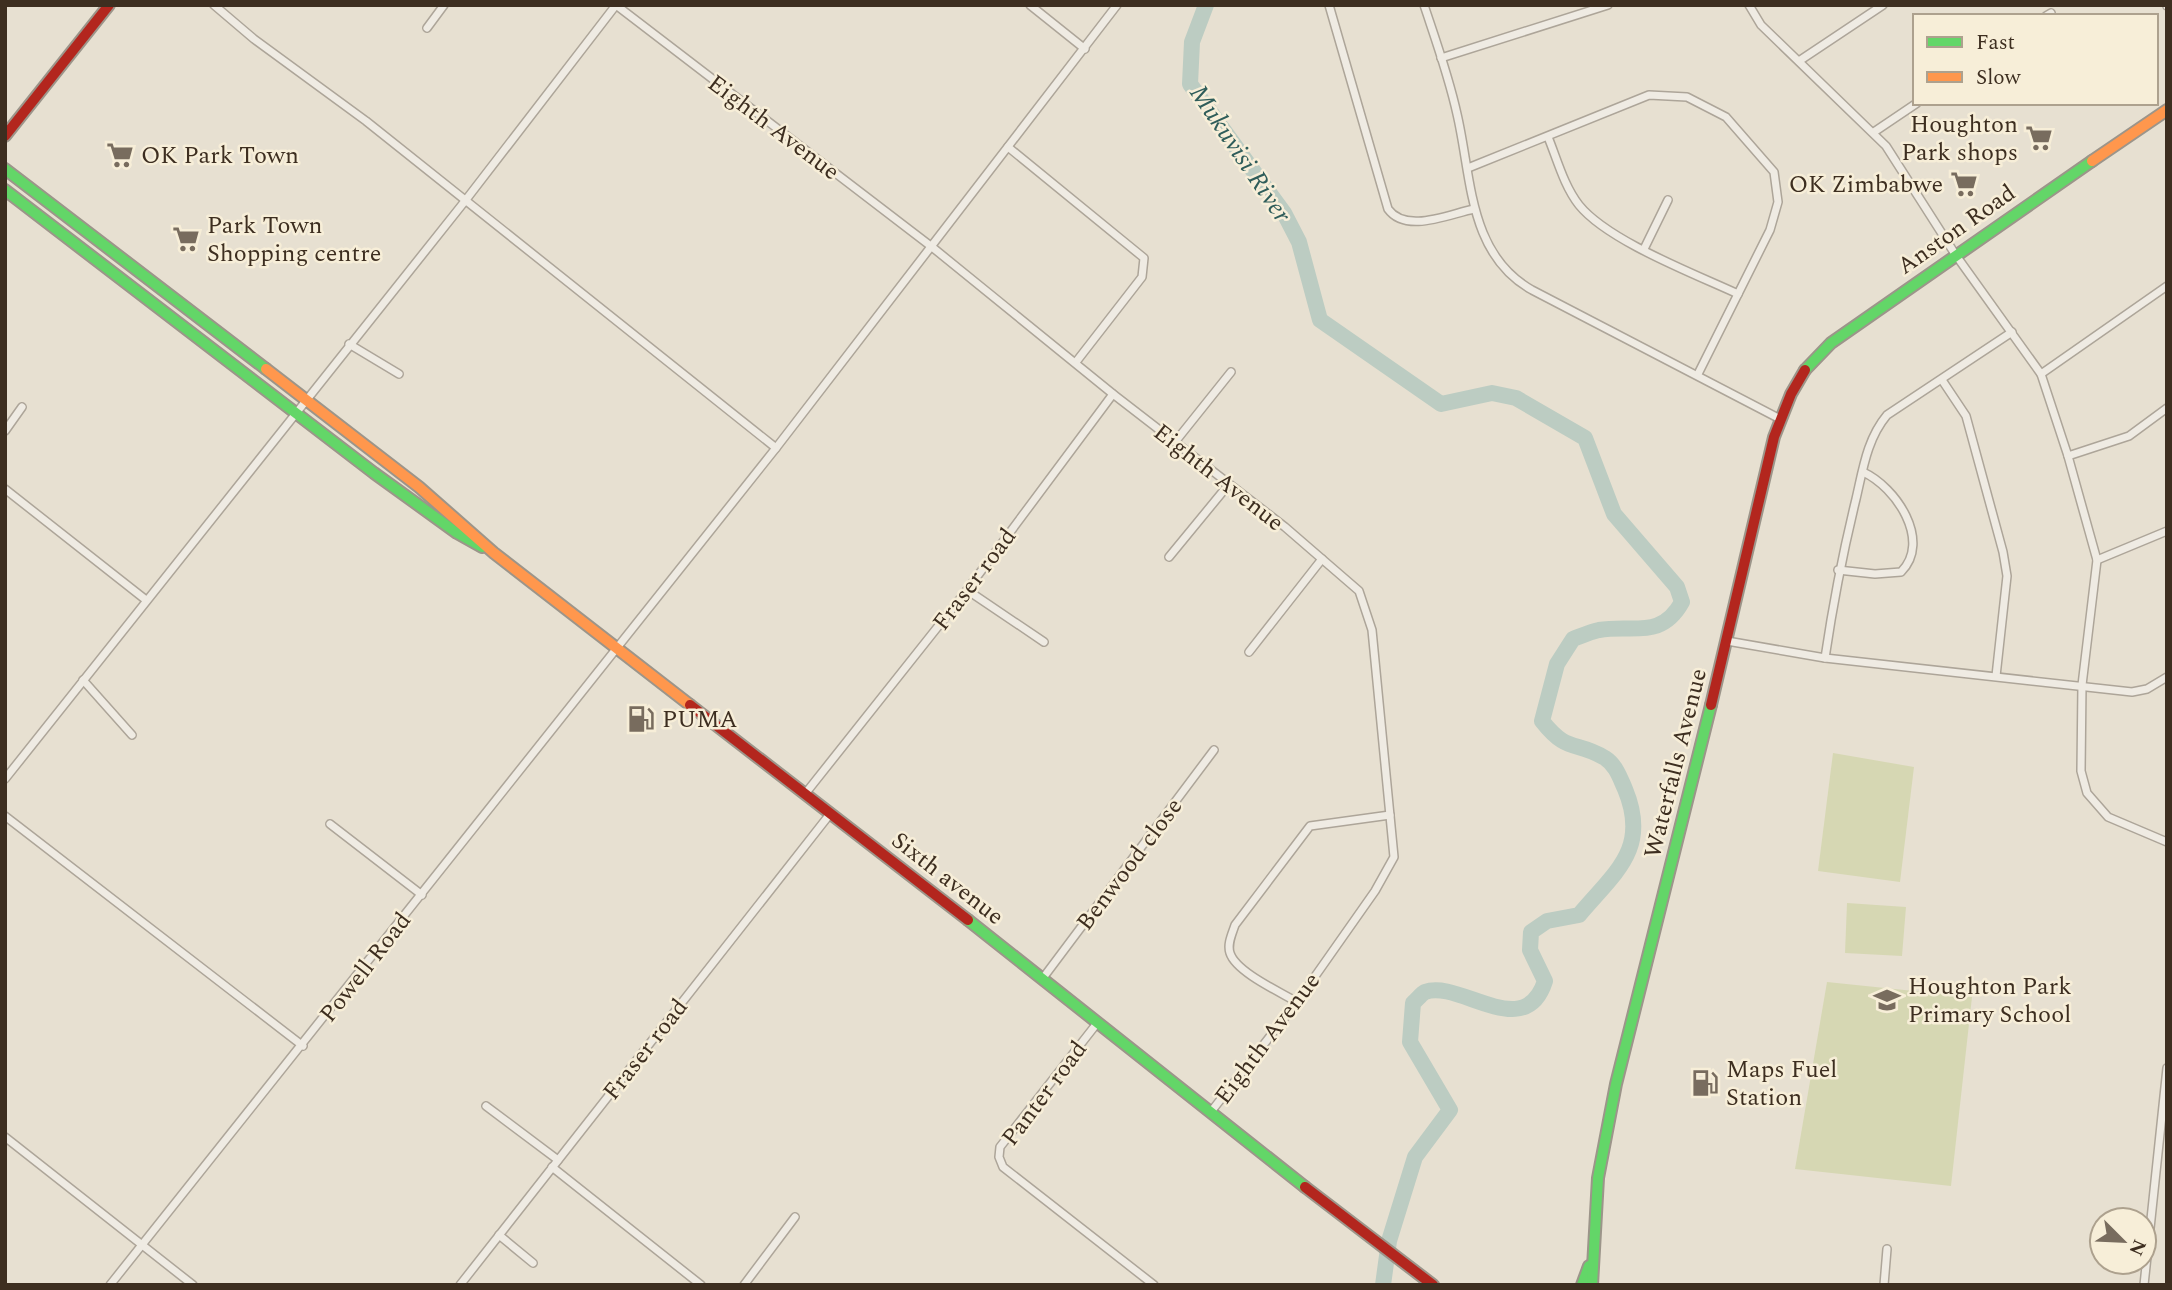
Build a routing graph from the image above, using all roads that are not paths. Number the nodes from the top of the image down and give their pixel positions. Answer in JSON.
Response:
{"nodes":[{"id":1,"x":109,"y":5,"type":"edge"},
{"id":2,"x":214,"y":5,"type":"edge"},
{"id":3,"x":444,"y":5,"type":"edge"},
{"id":4,"x":616,"y":5,"type":"edge"},
{"id":5,"x":1030,"y":5,"type":"edge"},
{"id":6,"x":1117,"y":5,"type":"edge"},
{"id":7,"x":1329,"y":5,"type":"edge"},
{"id":8,"x":1424,"y":5,"type":"edge"},
{"id":9,"x":1608,"y":5,"type":"edge"},
{"id":10,"x":1749,"y":5,"type":"edge"},
{"id":11,"x":1883,"y":5,"type":"edge"},
{"id":12,"x":427,"y":28,"type":"dead end"},
{"id":13,"x":1085,"y":49,"type":"junction"},
{"id":14,"x":1441,"y":58,"type":"junction"},
{"id":15,"x":1799,"y":61,"type":"junction"},
{"id":16,"x":1914,"y":105,"type":"edge"},
{"id":17,"x":2167,"y":110,"type":"edge"},
{"id":18,"x":1874,"y":132,"type":"junction"},
{"id":19,"x":5,"y":136,"type":"edge"},
{"id":20,"x":1548,"y":137,"type":"junction"},
{"id":21,"x":1008,"y":147,"type":"junction"},
{"id":22,"x":1468,"y":168,"type":"junction"},
{"id":23,"x":5,"y":169,"type":"edge"},
{"id":24,"x":5,"y":190,"type":"edge"},
{"id":25,"x":1668,"y":200,"type":"dead end"},
{"id":26,"x":465,"y":201,"type":"junction"},
{"id":27,"x":1474,"y":209,"type":"junction"},
{"id":28,"x":932,"y":247,"type":"junction"},
{"id":29,"x":1644,"y":249,"type":"junction"},
{"id":30,"x":1955,"y":254,"type":"junction"},
{"id":31,"x":2167,"y":285,"type":"edge"},
{"id":32,"x":1738,"y":295,"type":"junction"},
{"id":33,"x":1873,"y":312,"type":"joint"},
{"id":34,"x":2012,"y":332,"type":"junction"},
{"id":35,"x":349,"y":344,"type":"junction"},
{"id":36,"x":1076,"y":362,"type":"junction"},
{"id":37,"x":1231,"y":372,"type":"dead end"},
{"id":38,"x":2041,"y":373,"type":"junction"},
{"id":39,"x":400,"y":374,"type":"dead end"},
{"id":40,"x":1698,"y":374,"type":"junction"},
{"id":41,"x":1942,"y":380,"type":"junction"},
{"id":42,"x":1113,"y":394,"type":"junction"},
{"id":43,"x":305,"y":400,"type":"junction"},
{"id":44,"x":22,"y":407,"type":"dead end"},
{"id":45,"x":2167,"y":408,"type":"edge"},
{"id":46,"x":295,"y":412,"type":"junction"},
{"id":47,"x":1780,"y":419,"type":"junction"},
{"id":48,"x":5,"y":431,"type":"edge"},
{"id":49,"x":1175,"y":442,"type":"junction"},
{"id":50,"x":776,"y":447,"type":"junction"},
{"id":51,"x":2068,"y":456,"type":"junction"},
{"id":52,"x":1863,"y":472,"type":"junction"},
{"id":53,"x":1229,"y":484,"type":"junction"},
{"id":54,"x":5,"y":489,"type":"edge"},
{"id":55,"x":2167,"y":531,"type":"edge"},
{"id":56,"x":494,"y":553,"type":"junction"},
{"id":57,"x":1169,"y":557,"type":"dead end"},
{"id":58,"x":1322,"y":559,"type":"junction"},
{"id":59,"x":2097,"y":560,"type":"junction"},
{"id":60,"x":1838,"y":570,"type":"junction"},
{"id":61,"x":967,"y":590,"type":"junction"},
{"id":62,"x":146,"y":600,"type":"junction"},
{"id":63,"x":1727,"y":641,"type":"junction"},
{"id":64,"x":1044,"y":642,"type":"dead end"},
{"id":65,"x":617,"y":647,"type":"junction"},
{"id":66,"x":1249,"y":652,"type":"dead end"},
{"id":67,"x":1825,"y":658,"type":"junction"},
{"id":68,"x":1996,"y":676,"type":"junction"},
{"id":69,"x":2167,"y":677,"type":"edge"},
{"id":70,"x":83,"y":681,"type":"junction"},
{"id":71,"x":2082,"y":685,"type":"junction"},
{"id":72,"x":132,"y":735,"type":"dead end"},
{"id":73,"x":1214,"y":750,"type":"dead end"},
{"id":74,"x":5,"y":779,"type":"edge"},
{"id":75,"x":805,"y":794,"type":"junction"},
{"id":76,"x":830,"y":814,"type":"junction"},
{"id":77,"x":1390,"y":815,"type":"junction"},
{"id":78,"x":5,"y":816,"type":"edge"},
{"id":79,"x":330,"y":824,"type":"dead end"},
{"id":80,"x":2167,"y":842,"type":"edge"},
{"id":81,"x":422,"y":895,"type":"junction"},
{"id":82,"x":1043,"y":978,"type":"junction"},
{"id":83,"x":1297,"y":1002,"type":"junction"},
{"id":84,"x":1098,"y":1022,"type":"junction"},
{"id":85,"x":303,"y":1046,"type":"junction"},
{"id":86,"x":2167,"y":1068,"type":"edge"},
{"id":87,"x":486,"y":1106,"type":"dead end"},
{"id":88,"x":1210,"y":1113,"type":"junction"},
{"id":89,"x":5,"y":1137,"type":"edge"},
{"id":90,"x":558,"y":1160,"type":"junction"},
{"id":91,"x":552,"y":1167,"type":"junction"},
{"id":92,"x":795,"y":1217,"type":"dead end"},
{"id":93,"x":499,"y":1235,"type":"junction"},
{"id":94,"x":140,"y":1244,"type":"junction"},
{"id":95,"x":1887,"y":1249,"type":"dead end"},
{"id":96,"x":1591,"y":1260,"type":"junction"},
{"id":97,"x":533,"y":1263,"type":"dead end"},
{"id":98,"x":110,"y":1285,"type":"edge"},
{"id":99,"x":193,"y":1285,"type":"edge"},
{"id":100,"x":460,"y":1285,"type":"edge"},
{"id":101,"x":701,"y":1285,"type":"edge"},
{"id":102,"x":744,"y":1285,"type":"edge"},
{"id":103,"x":1154,"y":1285,"type":"edge"},
{"id":104,"x":1433,"y":1285,"type":"edge"},
{"id":105,"x":1582,"y":1285,"type":"edge"},
{"id":106,"x":1592,"y":1285,"type":"edge"},
{"id":107,"x":1884,"y":1285,"type":"edge"},
{"id":108,"x":2144,"y":1285,"type":"edge"}],
"edges":[{"from":1,"to":19,"type":"street"},
{"from":2,"to":26,"type":"street"},
{"from":3,"to":12,"type":"street"},
{"from":4,"to":26,"type":"street"},
{"from":4,"to":28,"type":"street","name":"Eighth Avenue"},
{"from":5,"to":13,"type":"street"},
{"from":6,"to":13,"type":"street","name":"Powell Road"},
{"from":7,"to":27,"type":"street"},
{"from":8,"to":14,"type":"street"},
{"from":9,"to":14,"type":"street"},
{"from":10,"to":15,"type":"street"},
{"from":11,"to":15,"type":"street"},
{"from":13,"to":21,"type":"street","name":"Powell Road"},
{"from":14,"to":22,"type":"street"},
{"from":15,"to":18,"type":"street"},
{"from":16,"to":18,"type":"street"},
{"from":17,"to":30,"type":"street","name":"Anston Road"},
{"from":18,"to":30,"type":"street"},
{"from":20,"to":22,"type":"street"},
{"from":20,"to":29,"type":"street"},
{"from":20,"to":32,"type":"street"},
{"from":21,"to":28,"type":"street","name":"Powell Road"},
{"from":21,"to":36,"type":"street"},
{"from":22,"to":27,"type":"street"},
{"from":23,"to":43,"type":"street"},
{"from":24,"to":46,"type":"street"},
{"from":25,"to":29,"type":"street"},
{"from":26,"to":35,"type":"street"},
{"from":26,"to":50,"type":"street"},
{"from":27,"to":40,"type":"street"},
{"from":28,"to":36,"type":"street","name":"Eighth Avenue"},
{"from":28,"to":50,"type":"street","name":"Powell Road"},
{"from":29,"to":32,"type":"street"},
{"from":30,"to":33,"type":"street","name":"Anston Road"},
{"from":30,"to":34,"type":"street"},
{"from":31,"to":38,"type":"street"},
{"from":32,"to":40,"type":"street"},
{"from":33,"to":47,"type":"street","name":"Waterfalls Avenue"},
{"from":34,"to":38,"type":"street"},
{"from":34,"to":41,"type":"street"},
{"from":35,"to":39,"type":"street"},
{"from":35,"to":43,"type":"street"},
{"from":36,"to":42,"type":"street","name":"Eighth Avenue"},
{"from":37,"to":49,"type":"street"},
{"from":38,"to":51,"type":"street"},
{"from":40,"to":47,"type":"street"},
{"from":41,"to":52,"type":"street"},
{"from":41,"to":68,"type":"street"},
{"from":42,"to":49,"type":"street","name":"Eighth Avenue"},
{"from":42,"to":61,"type":"street","name":"Fraser road"},
{"from":43,"to":46,"type":"street"},
{"from":43,"to":56,"type":"street"},
{"from":44,"to":48,"type":"street"},
{"from":45,"to":51,"type":"street"},
{"from":46,"to":56,"type":"street"},
{"from":46,"to":62,"type":"street"},
{"from":47,"to":63,"type":"street","name":"Waterfalls Avenue"},
{"from":49,"to":53,"type":"street","name":"Eighth Avenue"},
{"from":50,"to":65,"type":"street","name":"Powell Road"},
{"from":51,"to":59,"type":"street"},
{"from":52,"to":60,"type":"street"},
{"from":52,"to":60,"type":"street"},
{"from":53,"to":57,"type":"street"},
{"from":53,"to":58,"type":"street","name":"Eighth Avenue"},
{"from":54,"to":62,"type":"street"},
{"from":55,"to":59,"type":"street"},
{"from":56,"to":65,"type":"street","name":"Sixth avenue"},
{"from":58,"to":66,"type":"street"},
{"from":58,"to":77,"type":"street","name":"Eighth Avenue"},
{"from":59,"to":71,"type":"street"},
{"from":60,"to":67,"type":"street"},
{"from":61,"to":64,"type":"street"},
{"from":61,"to":75,"type":"street","name":"Fraser road"},
{"from":62,"to":70,"type":"street"},
{"from":63,"to":67,"type":"street"},
{"from":63,"to":96,"type":"street","name":"Waterfalls Avenue"},
{"from":65,"to":75,"type":"street","name":"Sixth avenue"},
{"from":65,"to":81,"type":"street","name":"Powell Road"},
{"from":67,"to":68,"type":"street"},
{"from":68,"to":71,"type":"street"},
{"from":69,"to":71,"type":"street"},
{"from":70,"to":72,"type":"street"},
{"from":70,"to":74,"type":"street"},
{"from":71,"to":80,"type":"street"},
{"from":73,"to":82,"type":"street","name":"Benwood close"},
{"from":75,"to":76,"type":"street","name":"Sixth avenue"},
{"from":76,"to":82,"type":"street","name":"Sixth avenue"},
{"from":76,"to":90,"type":"street","name":"Fraser road"},
{"from":77,"to":83,"type":"street","name":"Eighth Avenue"},
{"from":77,"to":83,"type":"street"},
{"from":78,"to":85,"type":"street"},
{"from":79,"to":81,"type":"street"},
{"from":81,"to":85,"type":"street","name":"Powell Road"},
{"from":82,"to":84,"type":"street","name":"Sixth avenue"},
{"from":83,"to":88,"type":"street","name":"Eighth Avenue"},
{"from":84,"to":88,"type":"street","name":"Sixth avenue"},
{"from":84,"to":103,"type":"street","name":"Panter road"},
{"from":85,"to":94,"type":"street","name":"Powell Road"},
{"from":86,"to":108,"type":"street"},
{"from":87,"to":90,"type":"street"},
{"from":88,"to":104,"type":"street","name":"Sixth avenue"},
{"from":89,"to":94,"type":"street"},
{"from":90,"to":91,"type":"street","name":"Fraser road"},
{"from":91,"to":93,"type":"street","name":"Fraser road"},
{"from":91,"to":101,"type":"street"},
{"from":92,"to":102,"type":"street"},
{"from":93,"to":97,"type":"street"},
{"from":93,"to":100,"type":"street","name":"Fraser road"},
{"from":94,"to":98,"type":"street","name":"Powell Road"},
{"from":94,"to":99,"type":"street"},
{"from":95,"to":107,"type":"street"},
{"from":96,"to":105,"type":"street","name":"Waterfalls Avenue"},
{"from":96,"to":106,"type":"street","name":"Waterfalls Avenue"}]}
